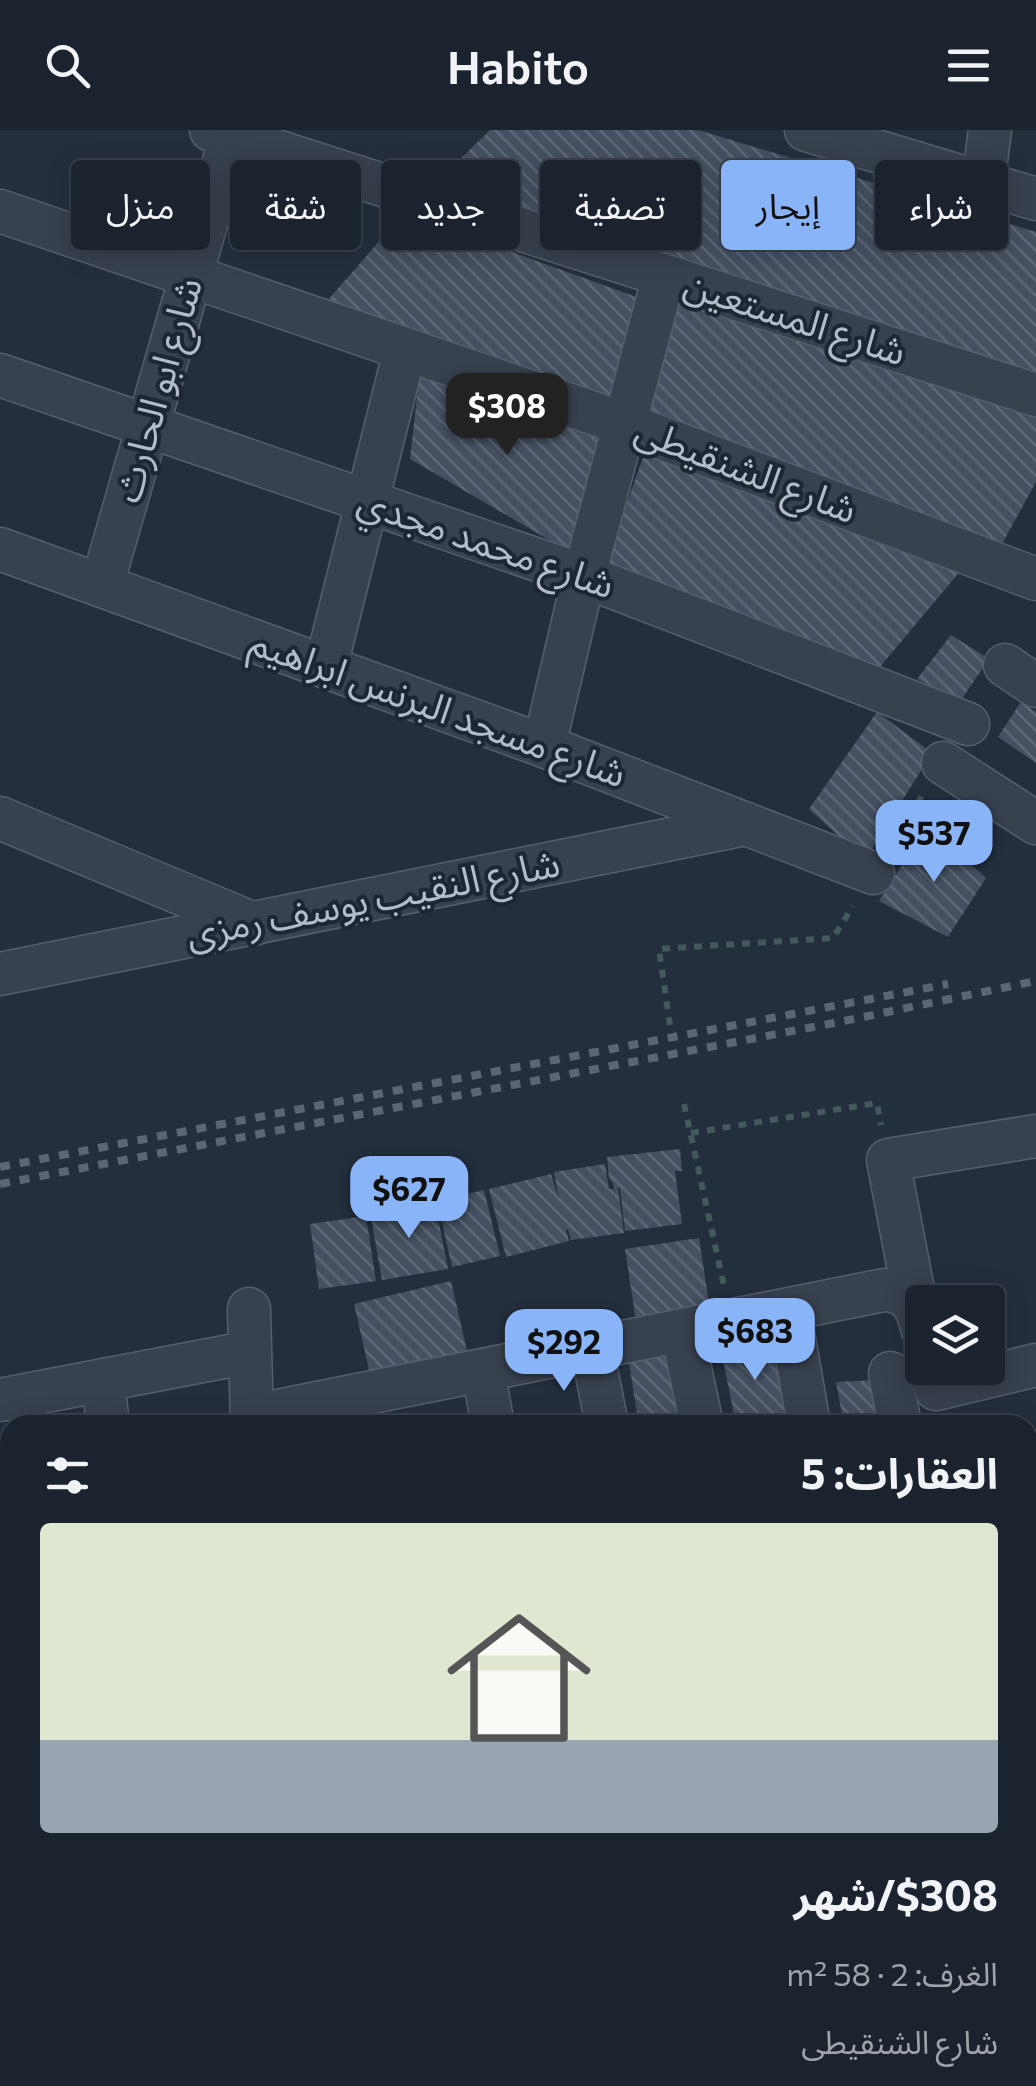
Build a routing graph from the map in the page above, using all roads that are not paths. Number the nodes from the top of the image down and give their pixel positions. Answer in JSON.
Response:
{"nodes":[{"id":1,"x":806,"y":130,"type":"edge"},
{"id":2,"x":990,"y":130,"type":"edge"},
{"id":3,"x":222,"y":134,"type":"edge"},
{"id":4,"x":907,"y":160,"type":"edge"},
{"id":5,"x":987,"y":160,"type":"edge"},
{"id":6,"x":1008,"y":190,"type":"edge"},
{"id":7,"x":1036,"y":199,"type":"edge"},
{"id":8,"x":0,"y":212,"type":"edge"},
{"id":9,"x":664,"y":276,"type":"junction"},
{"id":10,"x":191,"y":277,"type":"junction"},
{"id":11,"x":405,"y":350,"type":"junction"},
{"id":12,"x":0,"y":375,"type":"edge"},
{"id":13,"x":1036,"y":396,"type":"edge"},
{"id":14,"x":625,"y":424,"type":"junction"},
{"id":15,"x":148,"y":426,"type":"junction"},
{"id":16,"x":367,"y":502,"type":"junction"},
{"id":17,"x":0,"y":549,"type":"edge"},
{"id":18,"x":584,"y":576,"type":"junction"},
{"id":19,"x":1036,"y":579,"type":"edge"},
{"id":20,"x":102,"y":586,"type":"junction"},
{"id":21,"x":326,"y":666,"type":"junction"},
{"id":22,"x":968,"y":724,"type":"dead end"},
{"id":23,"x":544,"y":746,"type":"junction"},
{"id":24,"x":943,"y":762,"type":"dead end"},
{"id":25,"x":0,"y":818,"type":"edge"},
{"id":26,"x":1036,"y":823,"type":"edge"},
{"id":27,"x":746,"y":824,"type":"junction"},
{"id":28,"x":873,"y":874,"type":"dead end"},
{"id":29,"x":254,"y":924,"type":"junction"},
{"id":30,"x":0,"y":974,"type":"edge"},
{"id":31,"x":1036,"y":1136,"type":"edge"},
{"id":32,"x":905,"y":1292,"type":"edge"},
{"id":33,"x":905,"y":1308,"type":"edge"},
{"id":34,"x":249,"y":1310,"type":"dead end"},
{"id":35,"x":788,"y":1310,"type":"junction"},
{"id":36,"x":682,"y":1331,"type":"junction"},
{"id":37,"x":592,"y":1349,"type":"junction"},
{"id":38,"x":250,"y":1352,"type":"junction"},
{"id":39,"x":1036,"y":1365,"type":"edge"},
{"id":40,"x":483,"y":1371,"type":"junction"},
{"id":41,"x":890,"y":1374,"type":"dead end"},
{"id":42,"x":103,"y":1380,"type":"junction"},
{"id":43,"x":938,"y":1394,"type":"edge"},
{"id":44,"x":0,"y":1400,"type":"edge"},
{"id":45,"x":382,"y":1409,"type":"edge"},
{"id":46,"x":107,"y":1415,"type":"edge"},
{"id":47,"x":252,"y":1415,"type":"edge"},
{"id":48,"x":311,"y":1415,"type":"edge"},
{"id":49,"x":492,"y":1415,"type":"edge"},
{"id":50,"x":605,"y":1415,"type":"edge"},
{"id":51,"x":700,"y":1415,"type":"edge"},
{"id":52,"x":808,"y":1415,"type":"edge"},
{"id":53,"x":898,"y":1415,"type":"edge"}],
"edges":[{"from":1,"to":4,"type":"street"},
{"from":2,"to":5,"type":"street"},
{"from":3,"to":9,"type":"street","name":"شارع المستعين"},
{"from":3,"to":10,"type":"street","name":"شارع ابو الحارث"},
{"from":6,"to":7,"type":"street"},
{"from":8,"to":10,"type":"street","name":"شارع الشنقيطى"},
{"from":9,"to":13,"type":"street","name":"شارع المستعين"},
{"from":9,"to":14,"type":"street"},
{"from":10,"to":11,"type":"street","name":"شارع الشنقيطى"},
{"from":10,"to":15,"type":"street","name":"شارع ابو الحارث"},
{"from":11,"to":14,"type":"street","name":"شارع الشنقيطى"},
{"from":11,"to":16,"type":"street"},
{"from":12,"to":15,"type":"street","name":"شارع محمد مجدي"},
{"from":14,"to":18,"type":"street"},
{"from":14,"to":19,"type":"street","name":"شارع الشنقيطى"},
{"from":15,"to":16,"type":"street","name":"شارع محمد مجدي"},
{"from":15,"to":20,"type":"street","name":"شارع ابو الحارث"},
{"from":16,"to":18,"type":"street","name":"شارع محمد مجدي"},
{"from":16,"to":21,"type":"street"},
{"from":17,"to":20,"type":"street","name":"شارع مسجد البرنس ابراهيم"},
{"from":18,"to":22,"type":"street","name":"شارع محمد مجدي"},
{"from":18,"to":23,"type":"street"},
{"from":20,"to":21,"type":"street","name":"شارع مسجد البرنس ابراهيم"},
{"from":21,"to":23,"type":"street","name":"شارع مسجد البرنس ابراهيم"},
{"from":23,"to":27,"type":"street","name":"شارع مسجد البرنس ابراهيم"},
{"from":24,"to":26,"type":"street"},
{"from":25,"to":29,"type":"street"},
{"from":27,"to":28,"type":"street","name":"شارع مسجد البرنس ابراهيم"},
{"from":27,"to":29,"type":"street","name":"شارع النقيب يوسف رمزى"},
{"from":29,"to":30,"type":"street","name":"شارع النقيب يوسف رمزى"},
{"from":31,"to":32,"type":"street"},
{"from":33,"to":35,"type":"street"},
{"from":34,"to":38,"type":"street"},
{"from":35,"to":36,"type":"street"},
{"from":35,"to":52,"type":"street"},
{"from":36,"to":37,"type":"street"},
{"from":36,"to":51,"type":"street"},
{"from":37,"to":40,"type":"street"},
{"from":37,"to":50,"type":"street"},
{"from":38,"to":42,"type":"street"},
{"from":38,"to":47,"type":"street"},
{"from":39,"to":43,"type":"street"},
{"from":40,"to":45,"type":"street"},
{"from":40,"to":49,"type":"street"},
{"from":41,"to":53,"type":"street"},
{"from":42,"to":44,"type":"street"},
{"from":42,"to":46,"type":"street"},
{"from":45,"to":48,"type":"street"}]}
